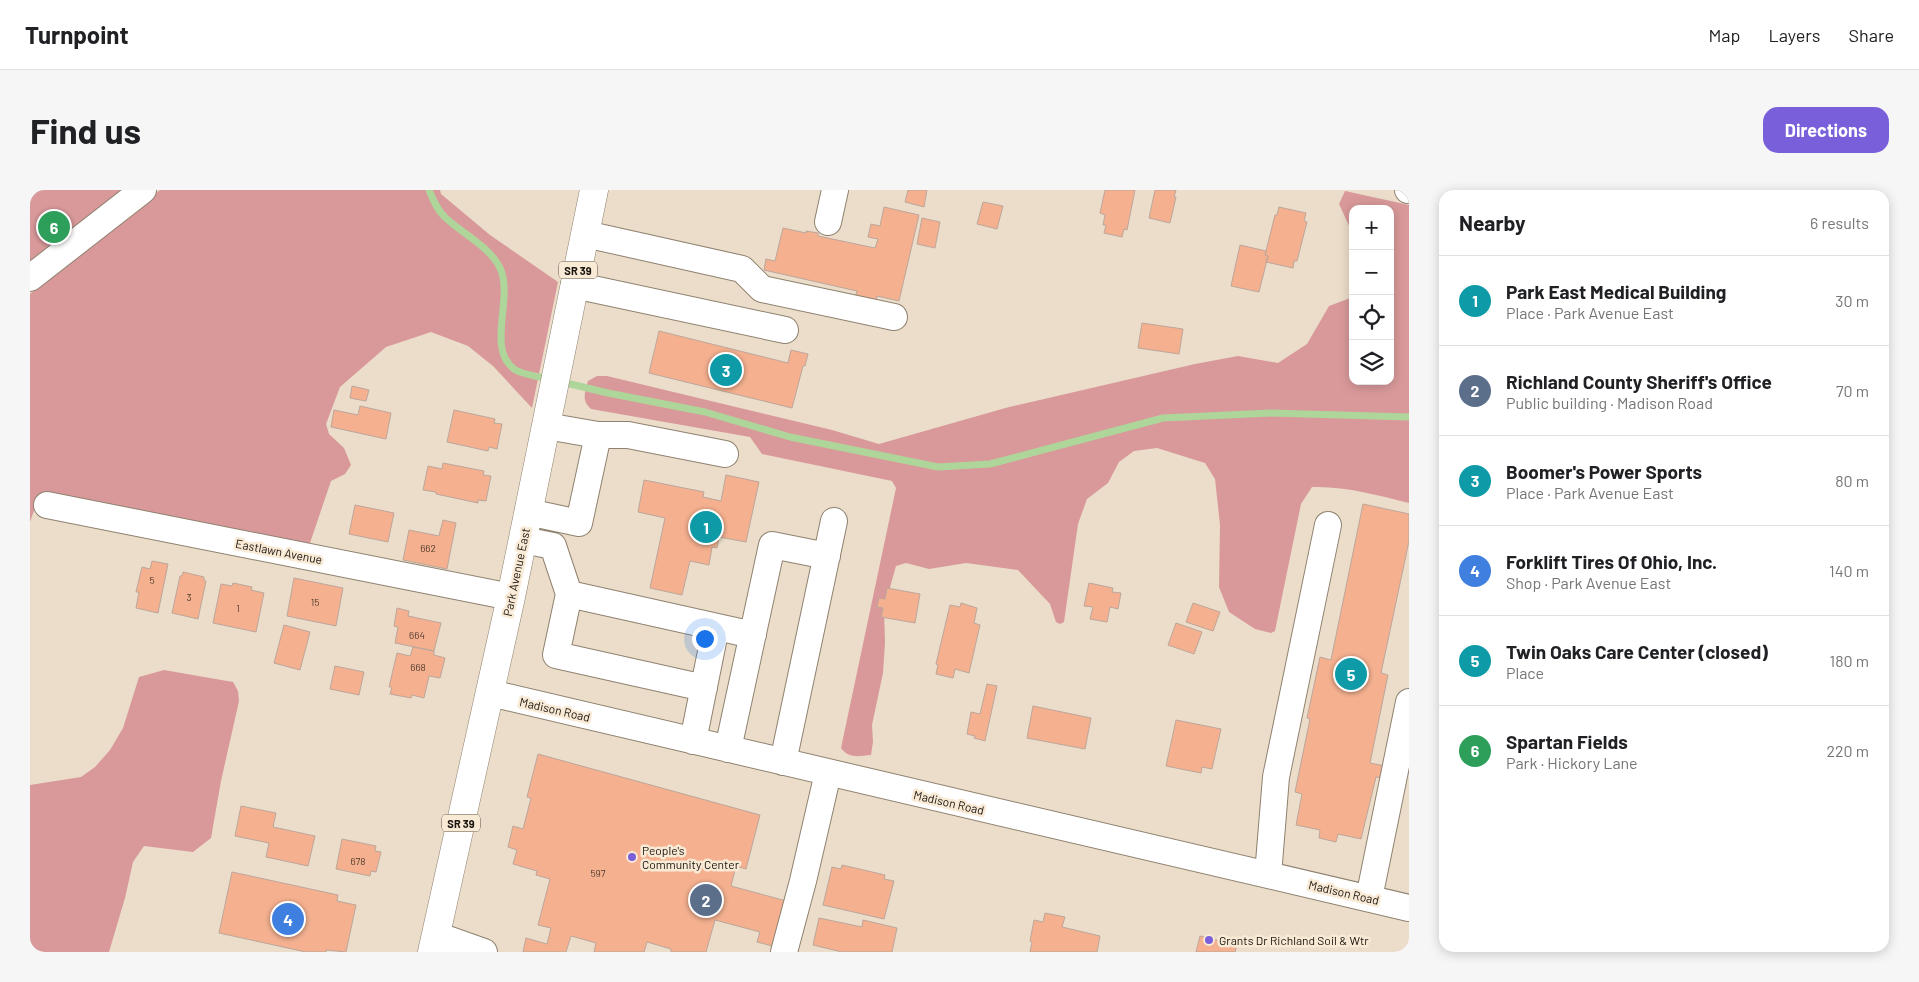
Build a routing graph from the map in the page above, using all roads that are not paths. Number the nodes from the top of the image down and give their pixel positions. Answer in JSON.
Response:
{"nodes":[{"id":1,"x":142,"y":190,"type":"edge"},
{"id":2,"x":594,"y":190,"type":"edge"},
{"id":3,"x":835,"y":190,"type":"edge"},
{"id":4,"x":828,"y":222,"type":"dead end"},
{"id":5,"x":585,"y":234,"type":"junction"},
{"id":6,"x":30,"y":278,"type":"edge"},
{"id":7,"x":574,"y":285,"type":"junction"},
{"id":8,"x":894,"y":317,"type":"dead end"},
{"id":9,"x":785,"y":330,"type":"dead end"},
{"id":10,"x":547,"y":419,"type":"junction"},
{"id":11,"x":598,"y":435,"type":"junction"},
{"id":12,"x":725,"y":454,"type":"dead end"},
{"id":13,"x":47,"y":504,"type":"dead end"},
{"id":14,"x":528,"y":512,"type":"junction"},
{"id":15,"x":834,"y":521,"type":"dead end"},
{"id":16,"x":1328,"y":525,"type":"dead end"},
{"id":17,"x":523,"y":540,"type":"junction"},
{"id":18,"x":827,"y":556,"type":"junction"},
{"id":19,"x":569,"y":594,"type":"junction"},
{"id":20,"x":511,"y":597,"type":"junction"},
{"id":21,"x":716,"y":627,"type":"junction"},
{"id":22,"x":753,"y":635,"type":"junction"},
{"id":23,"x":704,"y":688,"type":"junction"},
{"id":24,"x":490,"y":693,"type":"junction"},
{"id":25,"x":1409,"y":702,"type":"edge"},
{"id":26,"x":693,"y":741,"type":"junction"},
{"id":27,"x":728,"y":749,"type":"junction"},
{"id":28,"x":783,"y":762,"type":"junction"},
{"id":29,"x":828,"y":773,"type":"junction"},
{"id":30,"x":1268,"y":875,"type":"junction"},
{"id":31,"x":1369,"y":898,"type":"junction"},
{"id":32,"x":1409,"y":908,"type":"edge"},
{"id":33,"x":434,"y":944,"type":"edge"},
{"id":34,"x":484,"y":952,"type":"edge"},
{"id":35,"x":784,"y":952,"type":"edge"}],
"edges":[{"from":1,"to":6,"type":"street"},
{"from":2,"to":5,"type":"main road","name":"Park Avenue East","number":"SR 39"},
{"from":3,"to":4,"type":"street"},
{"from":5,"to":7,"type":"main road","name":"Park Avenue East","number":"SR 39"},
{"from":5,"to":8,"type":"street"},
{"from":7,"to":9,"type":"street"},
{"from":7,"to":10,"type":"main road","name":"Park Avenue East","number":"SR 39"},
{"from":10,"to":11,"type":"street"},
{"from":10,"to":14,"type":"main road","name":"Park Avenue East","number":"SR 39"},
{"from":11,"to":12,"type":"street"},
{"from":11,"to":14,"type":"street"},
{"from":13,"to":20,"type":"street","name":"Eastlawn Avenue"},
{"from":14,"to":17,"type":"main road","name":"Park Avenue East","number":"SR 39"},
{"from":15,"to":18,"type":"street"},
{"from":16,"to":30,"type":"street"},
{"from":17,"to":19,"type":"street"},
{"from":17,"to":20,"type":"main road","name":"Park Avenue East","number":"SR 39"},
{"from":18,"to":22,"type":"street"},
{"from":18,"to":28,"type":"street"},
{"from":19,"to":21,"type":"street"},
{"from":19,"to":23,"type":"street"},
{"from":20,"to":24,"type":"main road","name":"Park Avenue East","number":"SR 39"},
{"from":21,"to":22,"type":"street"},
{"from":21,"to":23,"type":"street"},
{"from":22,"to":27,"type":"street"},
{"from":23,"to":26,"type":"street"},
{"from":24,"to":26,"type":"street","name":"Madison Road"},
{"from":24,"to":33,"type":"main road","name":"Park Avenue East","number":"SR 39"},
{"from":25,"to":31,"type":"street"},
{"from":26,"to":27,"type":"street","name":"Madison Road"},
{"from":27,"to":28,"type":"street","name":"Madison Road"},
{"from":28,"to":29,"type":"street","name":"Madison Road"},
{"from":29,"to":30,"type":"street","name":"Madison Road"},
{"from":29,"to":35,"type":"street"},
{"from":30,"to":31,"type":"street","name":"Madison Road"},
{"from":31,"to":32,"type":"street","name":"Madison Road"},
{"from":33,"to":34,"type":"street"}]}
